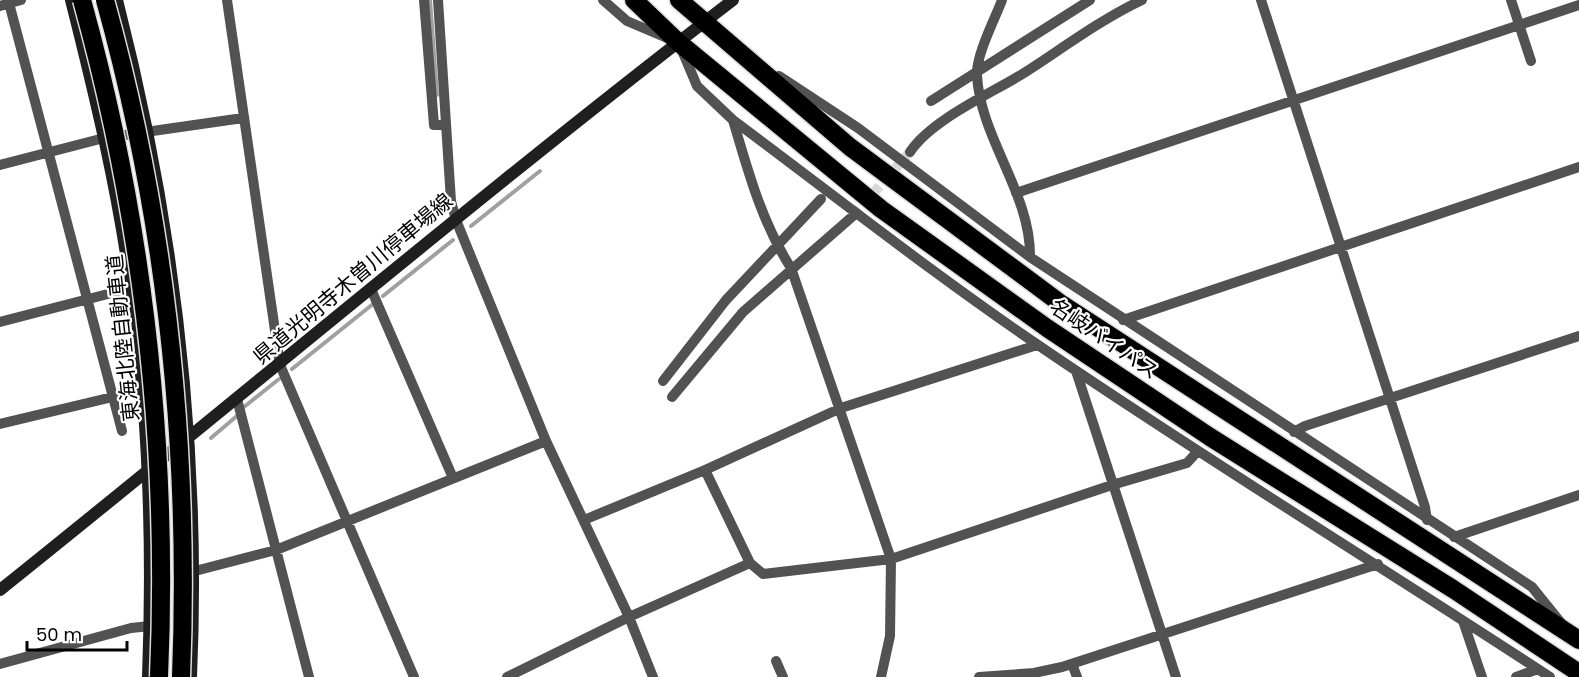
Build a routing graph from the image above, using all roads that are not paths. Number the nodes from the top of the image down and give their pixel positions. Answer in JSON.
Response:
{"nodes":[{"id":1,"x":21,"y":0,"type":"edge"},
{"id":2,"x":71,"y":0,"type":"edge"},
{"id":3,"x":82,"y":0,"type":"edge"},
{"id":4,"x":105,"y":0,"type":"edge"},
{"id":5,"x":117,"y":0,"type":"edge"},
{"id":6,"x":227,"y":0,"type":"edge"},
{"id":7,"x":424,"y":0,"type":"edge"},
{"id":8,"x":438,"y":0,"type":"edge"},
{"id":9,"x":603,"y":0,"type":"edge"},
{"id":10,"x":634,"y":0,"type":"edge"},
{"id":11,"x":679,"y":0,"type":"edge"},
{"id":12,"x":692,"y":0,"type":"edge"},
{"id":13,"x":733,"y":0,"type":"edge"},
{"id":14,"x":1002,"y":0,"type":"edge"},
{"id":15,"x":1090,"y":0,"type":"edge"},
{"id":16,"x":1142,"y":0,"type":"edge"},
{"id":17,"x":1261,"y":0,"type":"edge"},
{"id":18,"x":1511,"y":0,"type":"edge"},
{"id":19,"x":5,"y":5,"type":"edge"},
{"id":20,"x":1579,"y":5,"type":"edge"},
{"id":21,"x":705,"y":22,"type":"junction"},
{"id":22,"x":1519,"y":25,"type":"junction"},
{"id":23,"x":678,"y":42,"type":"junction"},
{"id":24,"x":734,"y":47,"type":"junction"},
{"id":25,"x":1531,"y":61,"type":"dead end"},
{"id":26,"x":977,"y":73,"type":"junction"},
{"id":27,"x":981,"y":99,"type":"junction"},
{"id":28,"x":931,"y":101,"type":"dead end"},
{"id":29,"x":1292,"y":101,"type":"junction"},
{"id":30,"x":243,"y":118,"type":"junction"},
{"id":31,"x":733,"y":120,"type":"junction"},
{"id":32,"x":446,"y":125,"type":"junction"},
{"id":33,"x":148,"y":130,"type":"junction"},
{"id":34,"x":104,"y":138,"type":"junction"},
{"id":35,"x":48,"y":152,"type":"junction"},
{"id":36,"x":910,"y":152,"type":"tunnel mouth"},
{"id":37,"x":0,"y":165,"type":"edge"},
{"id":38,"x":1579,"y":167,"type":"edge"},
{"id":39,"x":1016,"y":194,"type":"junction"},
{"id":40,"x":821,"y":199,"type":"dead end"},
{"id":41,"x":853,"y":216,"type":"tunnel mouth"},
{"id":42,"x":456,"y":220,"type":"junction"},
{"id":43,"x":776,"y":245,"type":"junction"},
{"id":44,"x":1340,"y":246,"type":"junction"},
{"id":45,"x":1030,"y":257,"type":"junction"},
{"id":46,"x":791,"y":268,"type":"junction"},
{"id":47,"x":131,"y":288,"type":"junction"},
{"id":48,"x":371,"y":289,"type":"junction"},
{"id":49,"x":87,"y":299,"type":"junction"},
{"id":50,"x":1123,"y":320,"type":"junction"},
{"id":51,"x":0,"y":322,"type":"edge"},
{"id":52,"x":1579,"y":336,"type":"edge"},
{"id":53,"x":1038,"y":345,"type":"junction"},
{"id":54,"x":280,"y":365,"type":"junction"},
{"id":55,"x":1076,"y":371,"type":"junction"},
{"id":56,"x":663,"y":381,"type":"dead end"},
{"id":57,"x":142,"y":390,"type":"junction"},
{"id":58,"x":112,"y":397,"type":"junction"},
{"id":59,"x":672,"y":397,"type":"dead end"},
{"id":60,"x":1389,"y":398,"type":"junction"},
{"id":61,"x":237,"y":399,"type":"junction"},
{"id":62,"x":841,"y":408,"type":"junction"},
{"id":63,"x":0,"y":424,"type":"edge"},
{"id":64,"x":122,"y":431,"type":"dead end"},
{"id":65,"x":1294,"y":432,"type":"junction"},
{"id":66,"x":190,"y":438,"type":"junction"},
{"id":67,"x":546,"y":441,"type":"junction"},
{"id":68,"x":1197,"y":452,"type":"junction"},
{"id":69,"x":705,"y":470,"type":"junction"},
{"id":70,"x":148,"y":472,"type":"junction"},
{"id":71,"x":453,"y":478,"type":"junction"},
{"id":72,"x":1112,"y":485,"type":"junction"},
{"id":73,"x":1579,"y":495,"type":"edge"},
{"id":74,"x":584,"y":520,"type":"junction"},
{"id":75,"x":1427,"y":520,"type":"junction"},
{"id":76,"x":347,"y":522,"type":"junction"},
{"id":77,"x":1454,"y":537,"type":"junction"},
{"id":78,"x":276,"y":550,"type":"junction"},
{"id":79,"x":891,"y":559,"type":"junction"},
{"id":80,"x":750,"y":563,"type":"junction"},
{"id":81,"x":1378,"y":564,"type":"junction"},
{"id":82,"x":195,"y":571,"type":"junction"},
{"id":83,"x":0,"y":590,"type":"edge"},
{"id":84,"x":629,"y":617,"type":"junction"},
{"id":85,"x":1463,"y":621,"type":"junction"},
{"id":86,"x":150,"y":626,"type":"junction"},
{"id":87,"x":1163,"y":636,"type":"junction"},
{"id":88,"x":1575,"y":638,"type":"edge"},
{"id":89,"x":776,"y":661,"type":"dead end"},
{"id":90,"x":0,"y":664,"type":"edge"},
{"id":91,"x":1072,"y":664,"type":"junction"},
{"id":92,"x":1539,"y":669,"type":"junction"},
{"id":93,"x":1579,"y":673,"type":"edge"},
{"id":94,"x":1035,"y":675,"type":"edge"},
{"id":95,"x":148,"y":677,"type":"edge"},
{"id":96,"x":159,"y":677,"type":"edge"},
{"id":97,"x":181,"y":677,"type":"edge"},
{"id":98,"x":191,"y":677,"type":"edge"},
{"id":99,"x":309,"y":677,"type":"edge"},
{"id":100,"x":414,"y":677,"type":"edge"},
{"id":101,"x":507,"y":677,"type":"edge"},
{"id":102,"x":653,"y":677,"type":"edge"},
{"id":103,"x":783,"y":677,"type":"edge"},
{"id":104,"x":882,"y":677,"type":"edge"},
{"id":105,"x":979,"y":677,"type":"edge"},
{"id":106,"x":1077,"y":677,"type":"edge"},
{"id":107,"x":1176,"y":677,"type":"edge"},
{"id":108,"x":1482,"y":677,"type":"edge"},
{"id":109,"x":1516,"y":677,"type":"edge"},
{"id":110,"x":1550,"y":677,"type":"edge"}],
"edges":[{"from":1,"to":19,"type":"street"},
{"from":2,"to":34,"type":"street"},
{"from":3,"to":96,"type":"highway","name":"東海北陸自動車道","bridge":true},
{"from":4,"to":97,"type":"highway","name":"東海北陸自動車道","bridge":true},
{"from":5,"to":33,"type":"street"},
{"from":6,"to":30,"type":"street"},
{"from":7,"to":32,"type":"street"},
{"from":8,"to":32,"type":"street"},
{"from":9,"to":23,"type":"street"},
{"from":10,"to":23,"type":"highway","name":"名岐バイパス"},
{"from":11,"to":21,"type":"highway","name":"名岐バイパス"},
{"from":12,"to":21,"type":"street"},
{"from":13,"to":21,"type":"street","name":"県道光明寺木曽川停車場線"},
{"from":14,"to":26,"type":"street"},
{"from":15,"to":26,"type":"street"},
{"from":16,"to":27,"type":"street"},
{"from":17,"to":29,"type":"street"},
{"from":18,"to":22,"type":"street"},
{"from":19,"to":35,"type":"street"},
{"from":20,"to":22,"type":"street"},
{"from":21,"to":23,"type":"street","name":"県道光明寺木曽川停車場線"},
{"from":21,"to":24,"type":"highway","name":"名岐バイパス"},
{"from":22,"to":25,"type":"street"},
{"from":22,"to":29,"type":"street"},
{"from":23,"to":31,"type":"street"},
{"from":23,"to":42,"type":"street","name":"県道光明寺木曽川停車場線"},
{"from":23,"to":93,"type":"highway","name":"名岐バイパス"},
{"from":24,"to":45,"type":"street"},
{"from":24,"to":88,"type":"highway","name":"名岐バイパス"},
{"from":26,"to":27,"type":"street"},
{"from":26,"to":28,"type":"street"},
{"from":27,"to":36,"type":"street"},
{"from":27,"to":39,"type":"street"},
{"from":29,"to":39,"type":"street"},
{"from":29,"to":44,"type":"street"},
{"from":30,"to":33,"type":"street"},
{"from":30,"to":54,"type":"street"},
{"from":31,"to":43,"type":"street"},
{"from":31,"to":53,"type":"street"},
{"from":32,"to":42,"type":"street"},
{"from":33,"to":34,"type":"street"},
{"from":33,"to":66,"type":"street"},
{"from":34,"to":35,"type":"street"},
{"from":34,"to":47,"type":"street"},
{"from":35,"to":37,"type":"street"},
{"from":35,"to":49,"type":"street"},
{"from":38,"to":44,"type":"street"},
{"from":39,"to":45,"type":"street"},
{"from":40,"to":43,"type":"street"},
{"from":41,"to":46,"type":"street"},
{"from":42,"to":48,"type":"street","name":"県道光明寺木曽川停車場線"},
{"from":42,"to":67,"type":"street"},
{"from":43,"to":46,"type":"street"},
{"from":43,"to":56,"type":"street"},
{"from":44,"to":50,"type":"street"},
{"from":44,"to":60,"type":"street"},
{"from":45,"to":50,"type":"street"},
{"from":46,"to":59,"type":"street"},
{"from":46,"to":62,"type":"street"},
{"from":47,"to":49,"type":"street"},
{"from":47,"to":57,"type":"street"},
{"from":48,"to":54,"type":"street","name":"県道光明寺木曽川停車場線"},
{"from":48,"to":71,"type":"street"},
{"from":49,"to":51,"type":"street"},
{"from":49,"to":58,"type":"street"},
{"from":50,"to":65,"type":"street"},
{"from":52,"to":60,"type":"street"},
{"from":53,"to":55,"type":"street"},
{"from":53,"to":62,"type":"street"},
{"from":54,"to":61,"type":"street","name":"県道光明寺木曽川停車場線"},
{"from":54,"to":76,"type":"street"},
{"from":55,"to":68,"type":"street"},
{"from":55,"to":72,"type":"street"},
{"from":57,"to":58,"type":"street"},
{"from":57,"to":70,"type":"street"},
{"from":58,"to":63,"type":"street"},
{"from":58,"to":64,"type":"street"},
{"from":60,"to":65,"type":"street"},
{"from":60,"to":75,"type":"street"},
{"from":61,"to":66,"type":"street","name":"県道光明寺木曽川停車場線"},
{"from":61,"to":78,"type":"street"},
{"from":62,"to":69,"type":"street"},
{"from":62,"to":79,"type":"street"},
{"from":65,"to":75,"type":"street"},
{"from":66,"to":70,"type":"street","name":"県道光明寺木曽川停車場線"},
{"from":66,"to":82,"type":"street"},
{"from":67,"to":71,"type":"street"},
{"from":67,"to":74,"type":"street"},
{"from":68,"to":72,"type":"street"},
{"from":68,"to":81,"type":"street"},
{"from":69,"to":74,"type":"street"},
{"from":69,"to":80,"type":"street"},
{"from":70,"to":83,"type":"street","name":"県道光明寺木曽川停車場線"},
{"from":70,"to":86,"type":"street"},
{"from":71,"to":76,"type":"street"},
{"from":72,"to":79,"type":"street"},
{"from":72,"to":87,"type":"street"},
{"from":73,"to":77,"type":"street"},
{"from":74,"to":84,"type":"street"},
{"from":75,"to":77,"type":"street"},
{"from":76,"to":78,"type":"street"},
{"from":76,"to":100,"type":"street"},
{"from":77,"to":88,"type":"street"},
{"from":78,"to":82,"type":"street"},
{"from":78,"to":99,"type":"street"},
{"from":79,"to":80,"type":"street"},
{"from":79,"to":104,"type":"street"},
{"from":80,"to":84,"type":"street"},
{"from":81,"to":85,"type":"street"},
{"from":81,"to":87,"type":"street"},
{"from":82,"to":98,"type":"street"},
{"from":84,"to":101,"type":"street"},
{"from":84,"to":102,"type":"street"},
{"from":85,"to":92,"type":"street"},
{"from":85,"to":108,"type":"street"},
{"from":86,"to":90,"type":"street"},
{"from":86,"to":95,"type":"street"},
{"from":87,"to":91,"type":"street"},
{"from":87,"to":107,"type":"street"},
{"from":89,"to":103,"type":"street"},
{"from":91,"to":94,"type":"street"},
{"from":91,"to":106,"type":"street"},
{"from":92,"to":109,"type":"street"},
{"from":92,"to":110,"type":"street"},
{"from":94,"to":105,"type":"street"}]}
